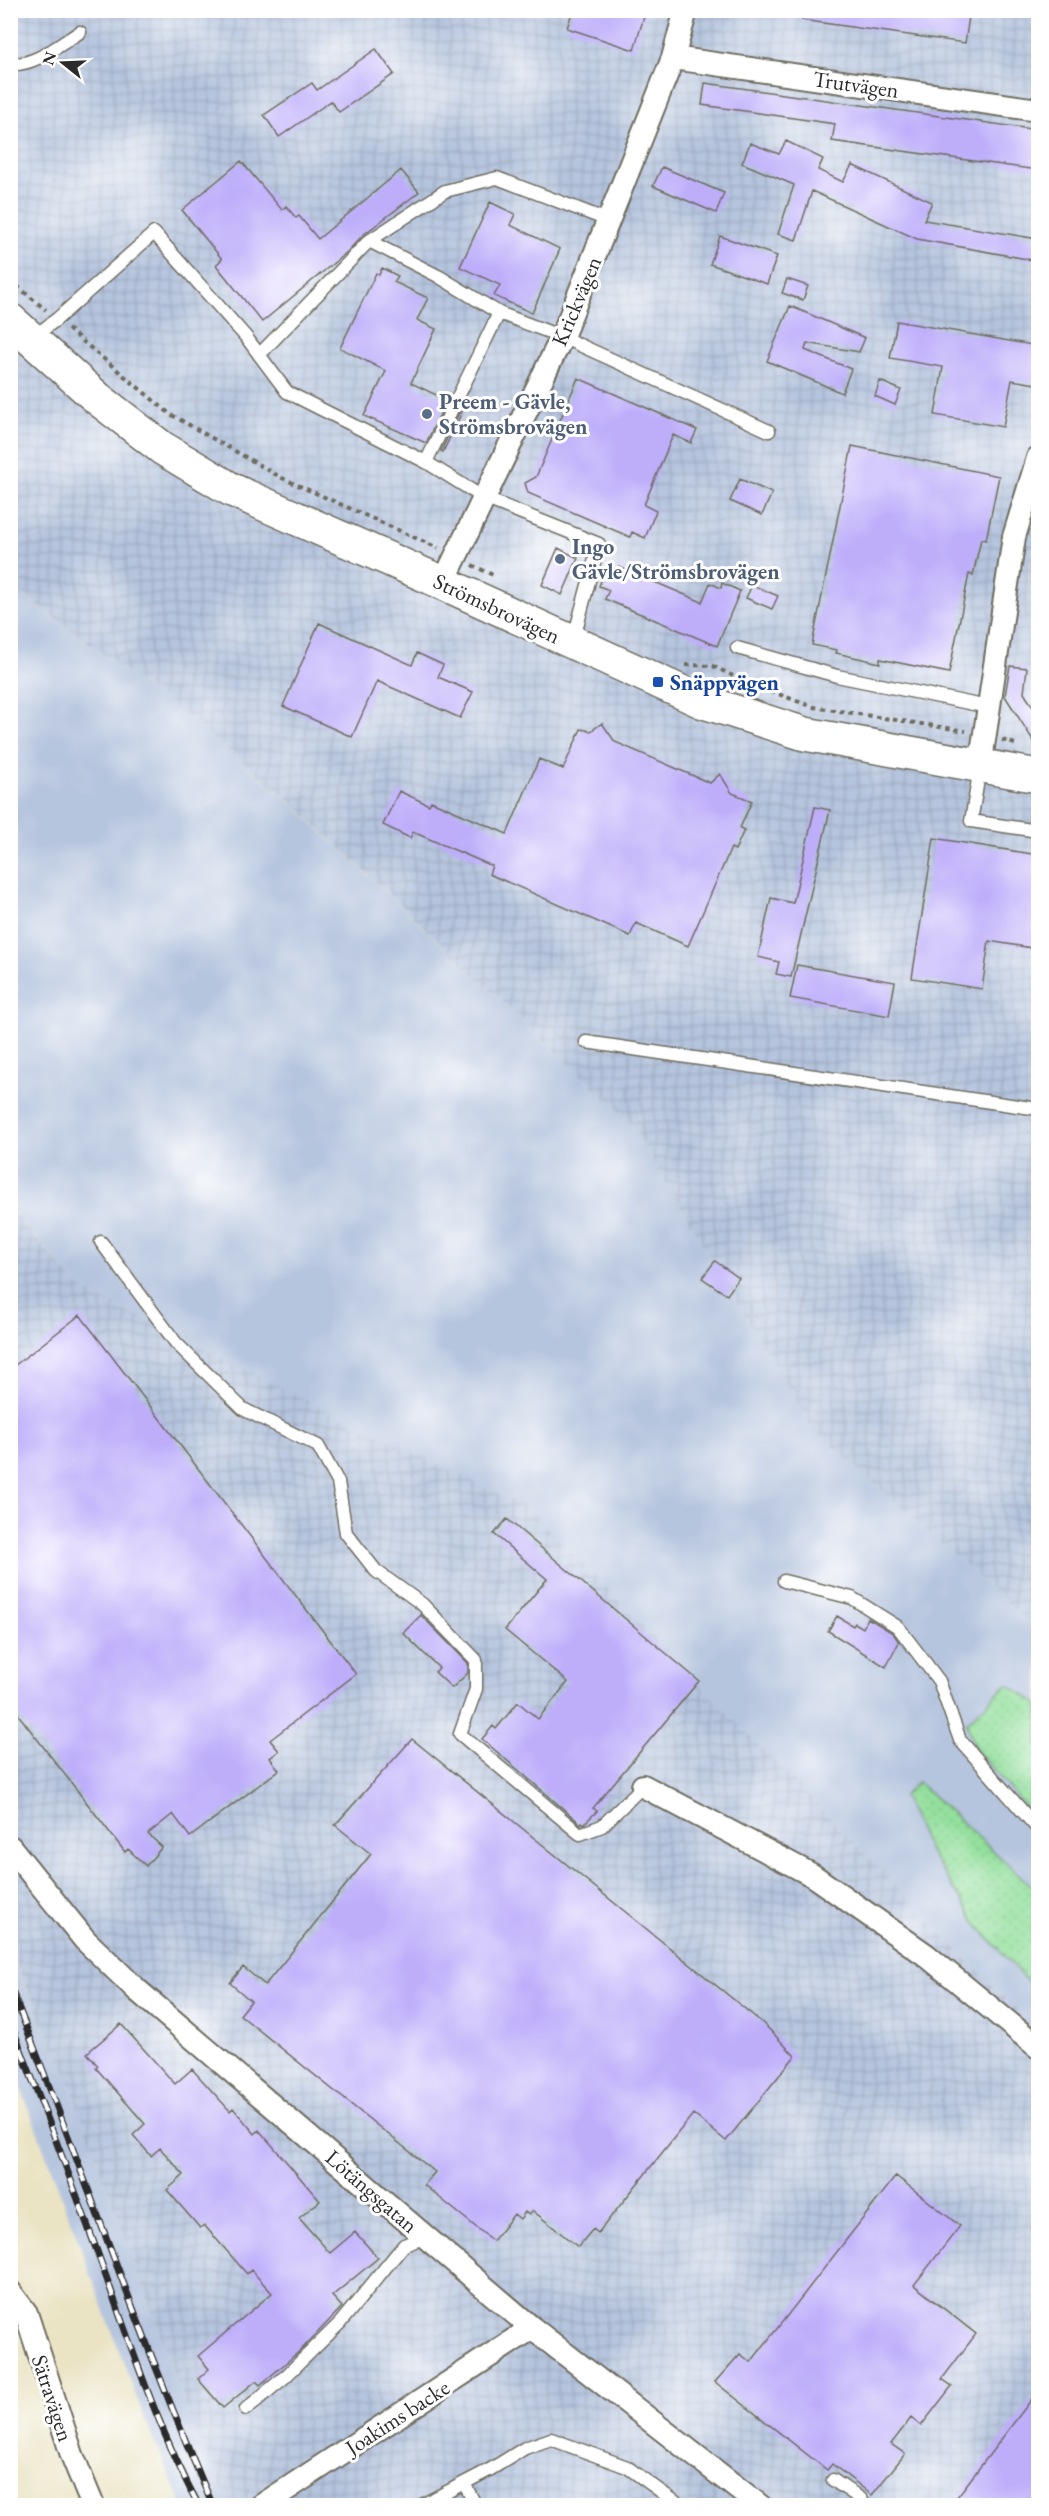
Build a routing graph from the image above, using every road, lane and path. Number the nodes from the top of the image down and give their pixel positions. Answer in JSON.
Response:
{"nodes":[{"id":1,"x":686,"y":10,"type":"edge"},
{"id":2,"x":80,"y":32,"type":"dead end"},
{"id":3,"x":673,"y":58,"type":"junction"},
{"id":4,"x":10,"y":64,"type":"edge"},
{"id":5,"x":1038,"y":110,"type":"edge"},
{"id":6,"x":610,"y":221,"type":"junction"},
{"id":7,"x":369,"y":241,"type":"junction"},
{"id":8,"x":10,"y":280,"type":"edge"},
{"id":9,"x":499,"y":313,"type":"junction"},
{"id":10,"x":57,"y":319,"type":"junction"},
{"id":11,"x":20,"y":330,"type":"edge"},
{"id":12,"x":562,"y":337,"type":"junction"},
{"id":13,"x":259,"y":355,"type":"junction"},
{"id":14,"x":769,"y":430,"type":"dead end"},
{"id":15,"x":1038,"y":458,"type":"edge"},
{"id":16,"x":426,"y":462,"type":"junction"},
{"id":17,"x":484,"y":498,"type":"junction"},
{"id":18,"x":449,"y":569,"type":"junction"},
{"id":19,"x":496,"y":577,"type":"dead end"},
{"id":20,"x":573,"y":642,"type":"junction"},
{"id":21,"x":737,"y":648,"type":"dead end"},
{"id":22,"x":679,"y":664,"type":"dead end"},
{"id":23,"x":988,"y":707,"type":"junction"},
{"id":24,"x":984,"y":734,"type":"junction"},
{"id":25,"x":1025,"y":747,"type":"dead end"},
{"id":26,"x":980,"y":767,"type":"junction"},
{"id":27,"x":1038,"y":776,"type":"edge"},
{"id":28,"x":1038,"y":831,"type":"edge"},
{"id":29,"x":586,"y":1042,"type":"dead end"},
{"id":30,"x":1038,"y":1109,"type":"edge"},
{"id":31,"x":101,"y":1242,"type":"dead end"},
{"id":32,"x":784,"y":1581,"type":"dead end"},
{"id":33,"x":643,"y":1786,"type":"joint"},
{"id":34,"x":1038,"y":1829,"type":"edge"},
{"id":35,"x":10,"y":1847,"type":"edge"},
{"id":36,"x":1038,"y":2047,"type":"edge"},
{"id":37,"x":426,"y":2237,"type":"junction"},
{"id":38,"x":10,"y":2292,"type":"edge"},
{"id":39,"x":532,"y":2328,"type":"junction"},
{"id":40,"x":246,"y":2409,"type":"dead end"},
{"id":41,"x":833,"y":2480,"type":"dead end"},
{"id":42,"x":464,"y":2483,"type":"junction"},
{"id":43,"x":93,"y":2505,"type":"edge"},
{"id":44,"x":262,"y":2505,"type":"edge"},
{"id":45,"x":420,"y":2505,"type":"edge"},
{"id":46,"x":476,"y":2505,"type":"edge"},
{"id":47,"x":681,"y":2505,"type":"edge"},
{"id":48,"x":760,"y":2505,"type":"edge"},
{"id":49,"x":865,"y":2505,"type":"edge"}],
"edges":[{"from":1,"to":3,"type":"street","name":"Krickvägen"},
{"from":2,"to":4,"type":"lane"},
{"from":3,"to":5,"type":"street","name":"Trutvägen"},
{"from":3,"to":6,"type":"street","name":"Krickvägen"},
{"from":6,"to":7,"type":"lane"},
{"from":6,"to":12,"type":"street","name":"Krickvägen"},
{"from":7,"to":9,"type":"lane"},
{"from":7,"to":13,"type":"lane"},
{"from":8,"to":10,"type":"path"},
{"from":9,"to":12,"type":"lane"},
{"from":9,"to":16,"type":"lane"},
{"from":10,"to":11,"type":"lane"},
{"from":10,"to":13,"type":"lane"},
{"from":10,"to":18,"type":"path"},
{"from":11,"to":18,"type":"main road","name":"Strömsbrovägen"},
{"from":12,"to":14,"type":"lane"},
{"from":12,"to":17,"type":"street","name":"Krickvägen"},
{"from":13,"to":16,"type":"lane"},
{"from":15,"to":23,"type":"street"},
{"from":16,"to":17,"type":"lane"},
{"from":17,"to":18,"type":"street","name":"Krickvägen"},
{"from":17,"to":20,"type":"lane"},
{"from":18,"to":19,"type":"path"},
{"from":18,"to":20,"type":"main road","name":"Strömsbrovägen"},
{"from":20,"to":26,"type":"main road","name":"Strömsbrovägen"},
{"from":21,"to":23,"type":"lane"},
{"from":22,"to":24,"type":"path"},
{"from":23,"to":24,"type":"street"},
{"from":24,"to":25,"type":"path"},
{"from":24,"to":26,"type":"street"},
{"from":26,"to":27,"type":"main road","name":"Strömsbrovägen"},
{"from":26,"to":28,"type":"lane"},
{"from":29,"to":30,"type":"lane"},
{"from":31,"to":33,"type":"lane"},
{"from":32,"to":34,"type":"lane"},
{"from":33,"to":36,"type":"street"},
{"from":35,"to":37,"type":"street","name":"Lötängsgatan"},
{"from":37,"to":39,"type":"street","name":"Lötängsgatan"},
{"from":37,"to":40,"type":"lane"},
{"from":38,"to":43,"type":"street","name":"Sätravägen"},
{"from":39,"to":44,"type":"street","name":"Joakims backe"},
{"from":39,"to":48,"type":"street","name":"Lötängsgatan"},
{"from":41,"to":49,"type":"lane"},
{"from":42,"to":45,"type":"lane"},
{"from":42,"to":46,"type":"lane"},
{"from":42,"to":47,"type":"lane"}]}
